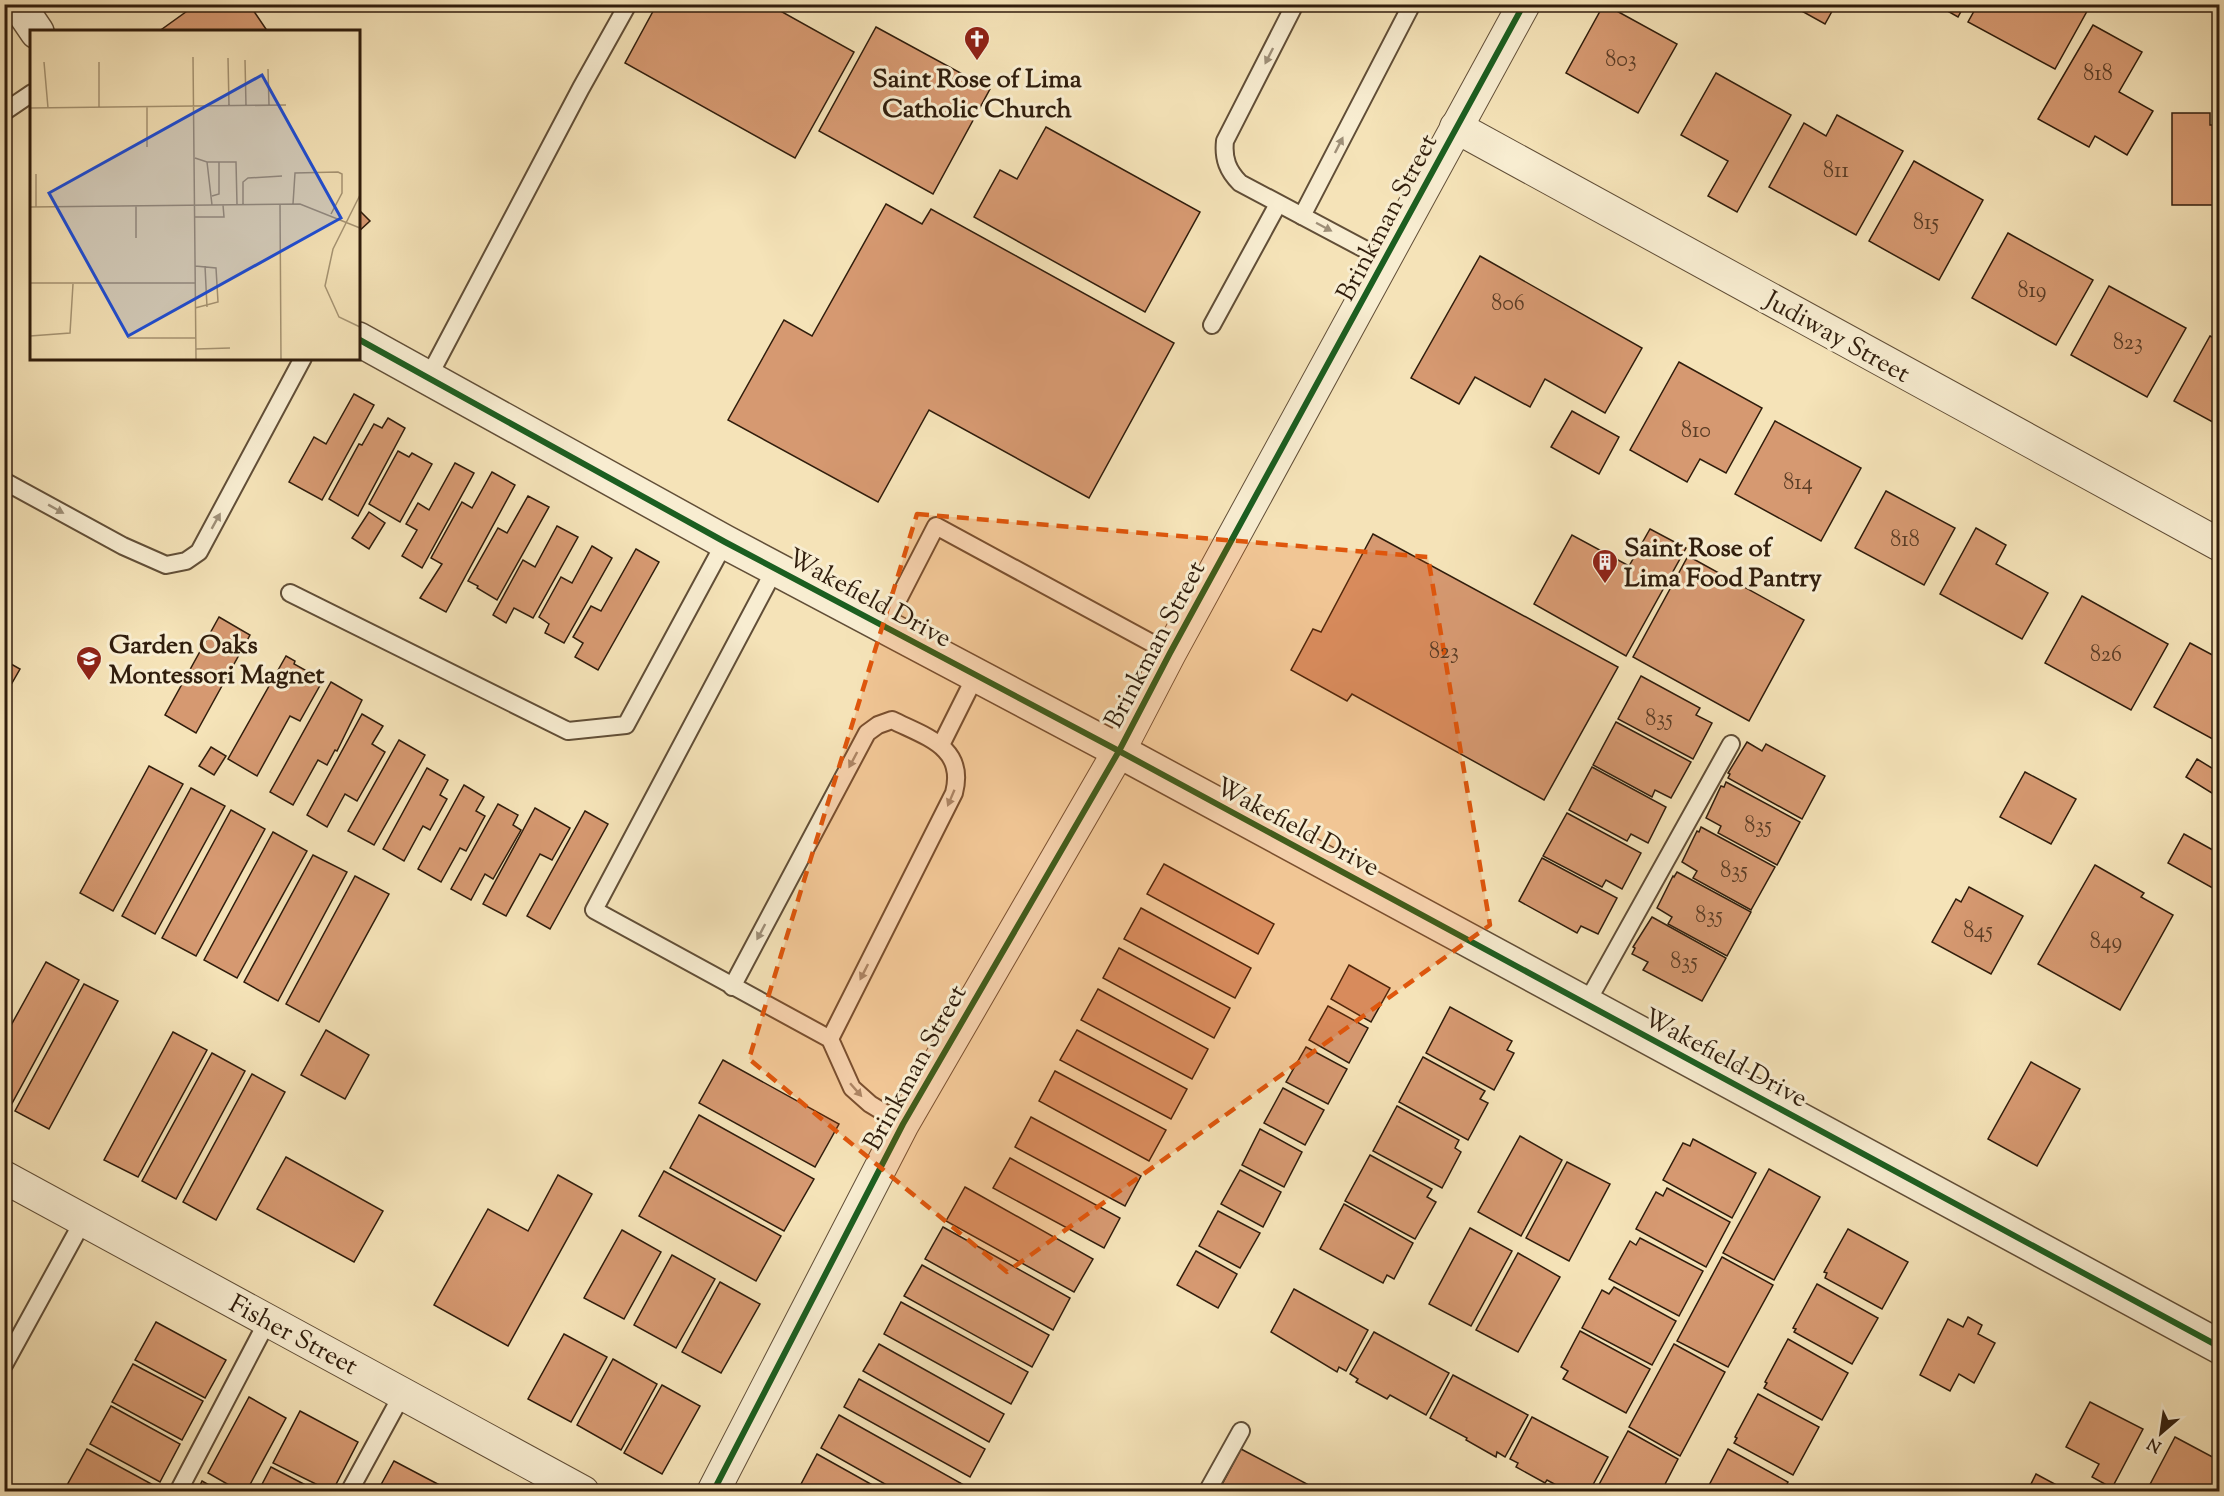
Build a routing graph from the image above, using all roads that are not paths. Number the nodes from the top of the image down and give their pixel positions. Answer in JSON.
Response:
{"nodes":[{"id":1,"x":18,"y":4,"type":"edge"},
{"id":2,"x":628,"y":4,"type":"edge"},
{"id":3,"x":1295,"y":4,"type":"edge"},
{"id":4,"x":1412,"y":4,"type":"edge"},
{"id":5,"x":1524,"y":4,"type":"edge"},
{"id":6,"x":36,"y":30,"type":"edge"},
{"id":7,"x":30,"y":94,"type":"edge"},
{"id":8,"x":4,"y":112,"type":"edge"},
{"id":9,"x":1456,"y":127,"type":"junction"},
{"id":10,"x":1278,"y":204,"type":"junction"},
{"id":11,"x":1302,"y":216,"type":"junction"},
{"id":12,"x":1385,"y":260,"type":"junction"},
{"id":13,"x":1212,"y":325,"type":"dead end"},
{"id":14,"x":360,"y":340,"type":"edge"},
{"id":15,"x":302,"y":360,"type":"edge"},
{"id":16,"x":428,"y":378,"type":"junction"},
{"id":17,"x":4,"y":481,"type":"edge"},
{"id":18,"x":725,"y":542,"type":"junction"},
{"id":19,"x":2220,"y":545,"type":"edge"},
{"id":20,"x":775,"y":569,"type":"junction"},
{"id":21,"x":290,"y":593,"type":"dead end"},
{"id":22,"x":884,"y":627,"type":"junction"},
{"id":23,"x":1170,"y":653,"type":"junction"},
{"id":24,"x":976,"y":675,"type":"junction"},
{"id":25,"x":1731,"y":744,"type":"dead end"},
{"id":26,"x":941,"y":745,"type":"junction"},
{"id":27,"x":1119,"y":751,"type":"junction"},
{"id":28,"x":732,"y":987,"type":"junction"},
{"id":29,"x":1586,"y":1004,"type":"junction"},
{"id":30,"x":830,"y":1039,"type":"junction"},
{"id":31,"x":903,"y":1124,"type":"junction"},
{"id":32,"x":4,"y":1178,"type":"edge"},
{"id":33,"x":83,"y":1221,"type":"junction"},
{"id":34,"x":268,"y":1320,"type":"junction"},
{"id":35,"x":2220,"y":1347,"type":"edge"},
{"id":36,"x":4,"y":1365,"type":"edge"},
{"id":37,"x":403,"y":1393,"type":"junction"},
{"id":38,"x":1241,"y":1431,"type":"dead end"},
{"id":39,"x":178,"y":1491,"type":"edge"},
{"id":40,"x":349,"y":1491,"type":"edge"},
{"id":41,"x":583,"y":1491,"type":"edge"},
{"id":42,"x":713,"y":1491,"type":"edge"},
{"id":43,"x":1207,"y":1491,"type":"edge"}],
"edges":[{"from":1,"to":6,"type":"street"},
{"from":2,"to":16,"type":"lane"},
{"from":3,"to":10,"type":"lane","one_way":true},
{"from":11,"to":4,"type":"lane","one_way":true},
{"from":5,"to":9,"type":"street","name":"Brinkman Street"},
{"from":7,"to":8,"type":"lane"},
{"from":9,"to":12,"type":"street","name":"Brinkman Street"},
{"from":9,"to":19,"type":"street","name":"Judiway Street"},
{"from":10,"to":11,"type":"lane"},
{"from":10,"to":13,"type":"lane"},
{"from":11,"to":12,"type":"lane","one_way":true},
{"from":12,"to":23,"type":"street","name":"Brinkman Street"},
{"from":14,"to":16,"type":"street","name":"Wakefield Drive"},
{"from":17,"to":15,"type":"lane","one_way":true},
{"from":16,"to":18,"type":"street","name":"Wakefield Drive"},
{"from":18,"to":20,"type":"street","name":"Wakefield Drive"},
{"from":18,"to":21,"type":"lane"},
{"from":20,"to":22,"type":"street","name":"Wakefield Drive"},
{"from":20,"to":28,"type":"lane"},
{"from":22,"to":23,"type":"lane"},
{"from":22,"to":24,"type":"street","name":"Wakefield Drive"},
{"from":23,"to":27,"type":"street","name":"Brinkman Street"},
{"from":24,"to":26,"type":"lane"},
{"from":24,"to":27,"type":"street","name":"Wakefield Drive"},
{"from":25,"to":29,"type":"lane"},
{"from":26,"to":28,"type":"lane","one_way":true},
{"from":26,"to":30,"type":"lane","one_way":true},
{"from":27,"to":29,"type":"street","name":"Wakefield Drive"},
{"from":27,"to":31,"type":"street","name":"Brinkman Street"},
{"from":28,"to":30,"type":"lane"},
{"from":29,"to":35,"type":"street","name":"Wakefield Drive"},
{"from":30,"to":31,"type":"lane","one_way":true},
{"from":31,"to":42,"type":"street","name":"Brinkman Street"},
{"from":32,"to":33,"type":"street","name":"Fisher Street"},
{"from":33,"to":34,"type":"street","name":"Fisher Street"},
{"from":33,"to":36,"type":"lane"},
{"from":34,"to":37,"type":"street","name":"Fisher Street"},
{"from":34,"to":39,"type":"lane"},
{"from":37,"to":40,"type":"lane"},
{"from":37,"to":41,"type":"street","name":"Fisher Street"},
{"from":38,"to":43,"type":"lane"}]}
